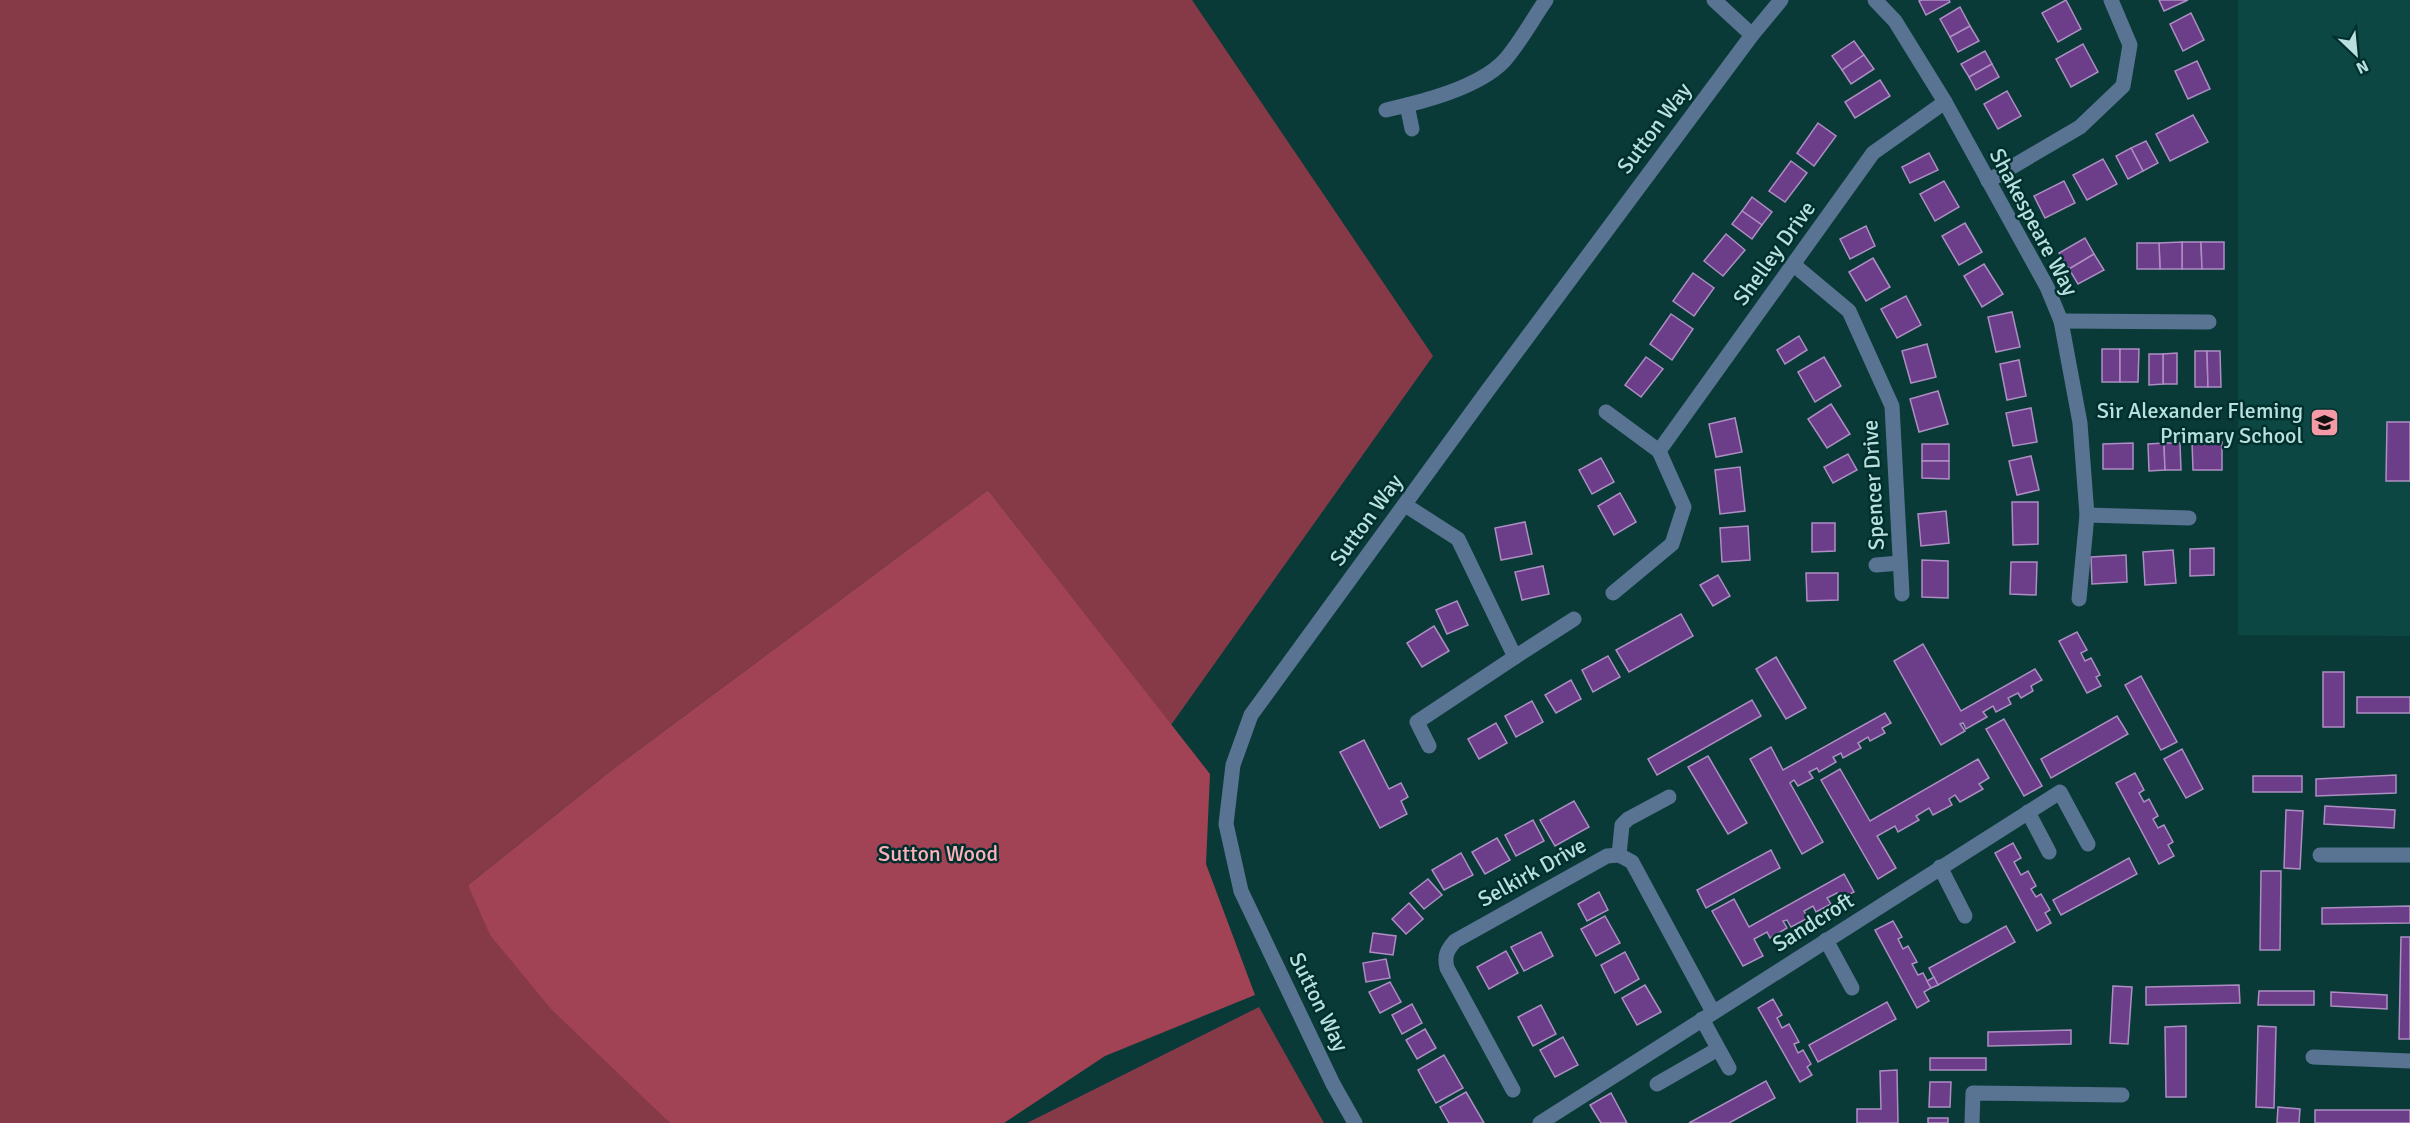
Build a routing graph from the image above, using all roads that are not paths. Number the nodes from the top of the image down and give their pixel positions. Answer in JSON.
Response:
{"nodes":[{"id":1,"x":1546,"y":0,"type":"edge"},
{"id":2,"x":1714,"y":0,"type":"edge"},
{"id":3,"x":1781,"y":0,"type":"edge"},
{"id":4,"x":1875,"y":0,"type":"edge"},
{"id":5,"x":2111,"y":0,"type":"edge"},
{"id":6,"x":1752,"y":35,"type":"junction"},
{"id":7,"x":1945,"y":102,"type":"junction"},
{"id":8,"x":1407,"y":105,"type":"junction"},
{"id":9,"x":1386,"y":110,"type":"dead end"},
{"id":10,"x":1412,"y":129,"type":"dead end"},
{"id":11,"x":1988,"y":182,"type":"junction"},
{"id":12,"x":1794,"y":265,"type":"junction"},
{"id":13,"x":2061,"y":321,"type":"junction"},
{"id":14,"x":2209,"y":322,"type":"dead end"},
{"id":15,"x":1606,"y":412,"type":"dead end"},
{"id":16,"x":1659,"y":451,"type":"junction"},
{"id":17,"x":1405,"y":505,"type":"junction"},
{"id":18,"x":2087,"y":515,"type":"junction"},
{"id":19,"x":2189,"y":518,"type":"dead end"},
{"id":20,"x":1900,"y":563,"type":"junction"},
{"id":21,"x":1876,"y":565,"type":"dead end"},
{"id":22,"x":1613,"y":593,"type":"dead end"},
{"id":23,"x":1902,"y":594,"type":"dead end"},
{"id":24,"x":2079,"y":599,"type":"dead end"},
{"id":25,"x":1574,"y":619,"type":"dead end"},
{"id":26,"x":1515,"y":657,"type":"junction"},
{"id":27,"x":1429,"y":746,"type":"dead end"},
{"id":28,"x":1669,"y":797,"type":"dead end"},
{"id":29,"x":2028,"y":812,"type":"junction"},
{"id":30,"x":2088,"y":844,"type":"dead end"},
{"id":31,"x":2049,"y":852,"type":"dead end"},
{"id":32,"x":1619,"y":855,"type":"junction"},
{"id":33,"x":2319,"y":855,"type":"dead end"},
{"id":34,"x":2410,"y":855,"type":"edge"},
{"id":35,"x":1940,"y":867,"type":"junction"},
{"id":36,"x":1965,"y":916,"type":"dead end"},
{"id":37,"x":1826,"y":940,"type":"junction"},
{"id":38,"x":1852,"y":988,"type":"dead end"},
{"id":39,"x":1708,"y":1015,"type":"junction"},
{"id":40,"x":1718,"y":1049,"type":"junction"},
{"id":41,"x":2313,"y":1057,"type":"dead end"},
{"id":42,"x":2410,"y":1061,"type":"edge"},
{"id":43,"x":1729,"y":1068,"type":"dead end"},
{"id":44,"x":1657,"y":1084,"type":"dead end"},
{"id":45,"x":1513,"y":1090,"type":"dead end"},
{"id":46,"x":2122,"y":1095,"type":"dead end"},
{"id":47,"x":1545,"y":1122,"type":"edge"},
{"id":48,"x":1355,"y":1123,"type":"edge"},
{"id":49,"x":1972,"y":1123,"type":"edge"}],
"edges":[{"from":1,"to":8,"type":"street"},
{"from":2,"to":6,"type":"street"},
{"from":3,"to":6,"type":"street","name":"Sutton Way"},
{"from":4,"to":7,"type":"street","name":"Shakespeare Way"},
{"from":5,"to":11,"type":"street"},
{"from":6,"to":17,"type":"street","name":"Sutton Way"},
{"from":7,"to":11,"type":"street","name":"Shakespeare Way"},
{"from":7,"to":12,"type":"street","name":"Shelley Drive"},
{"from":8,"to":9,"type":"street"},
{"from":8,"to":10,"type":"street"},
{"from":11,"to":13,"type":"street","name":"Shakespeare Way"},
{"from":12,"to":16,"type":"street","name":"Shelley Drive"},
{"from":12,"to":20,"type":"street","name":"Spencer Drive"},
{"from":13,"to":14,"type":"street"},
{"from":13,"to":18,"type":"street","name":"Shakespeare Way"},
{"from":15,"to":16,"type":"street"},
{"from":16,"to":22,"type":"street"},
{"from":17,"to":26,"type":"street"},
{"from":17,"to":48,"type":"street","name":"Sutton Way"},
{"from":18,"to":19,"type":"street"},
{"from":18,"to":24,"type":"street","name":"Shakespeare Way"},
{"from":20,"to":21,"type":"street"},
{"from":20,"to":23,"type":"street","name":"Spencer Drive"},
{"from":25,"to":26,"type":"street"},
{"from":26,"to":27,"type":"street"},
{"from":28,"to":32,"type":"street"},
{"from":29,"to":30,"type":"street","name":"Sandcroft"},
{"from":29,"to":31,"type":"street"},
{"from":29,"to":35,"type":"street","name":"Sandcroft"},
{"from":32,"to":39,"type":"street","name":"Selkirk Drive"},
{"from":32,"to":45,"type":"street","name":"Selkirk Drive"},
{"from":33,"to":34,"type":"street"},
{"from":35,"to":36,"type":"street"},
{"from":35,"to":37,"type":"street","name":"Sandcroft"},
{"from":37,"to":38,"type":"street"},
{"from":37,"to":39,"type":"street","name":"Sandcroft"},
{"from":39,"to":40,"type":"street","name":"Selkirk Drive"},
{"from":39,"to":47,"type":"street","name":"Sandcroft"},
{"from":40,"to":43,"type":"street","name":"Selkirk Drive"},
{"from":40,"to":44,"type":"street"},
{"from":41,"to":42,"type":"street"},
{"from":46,"to":49,"type":"street"}]}
